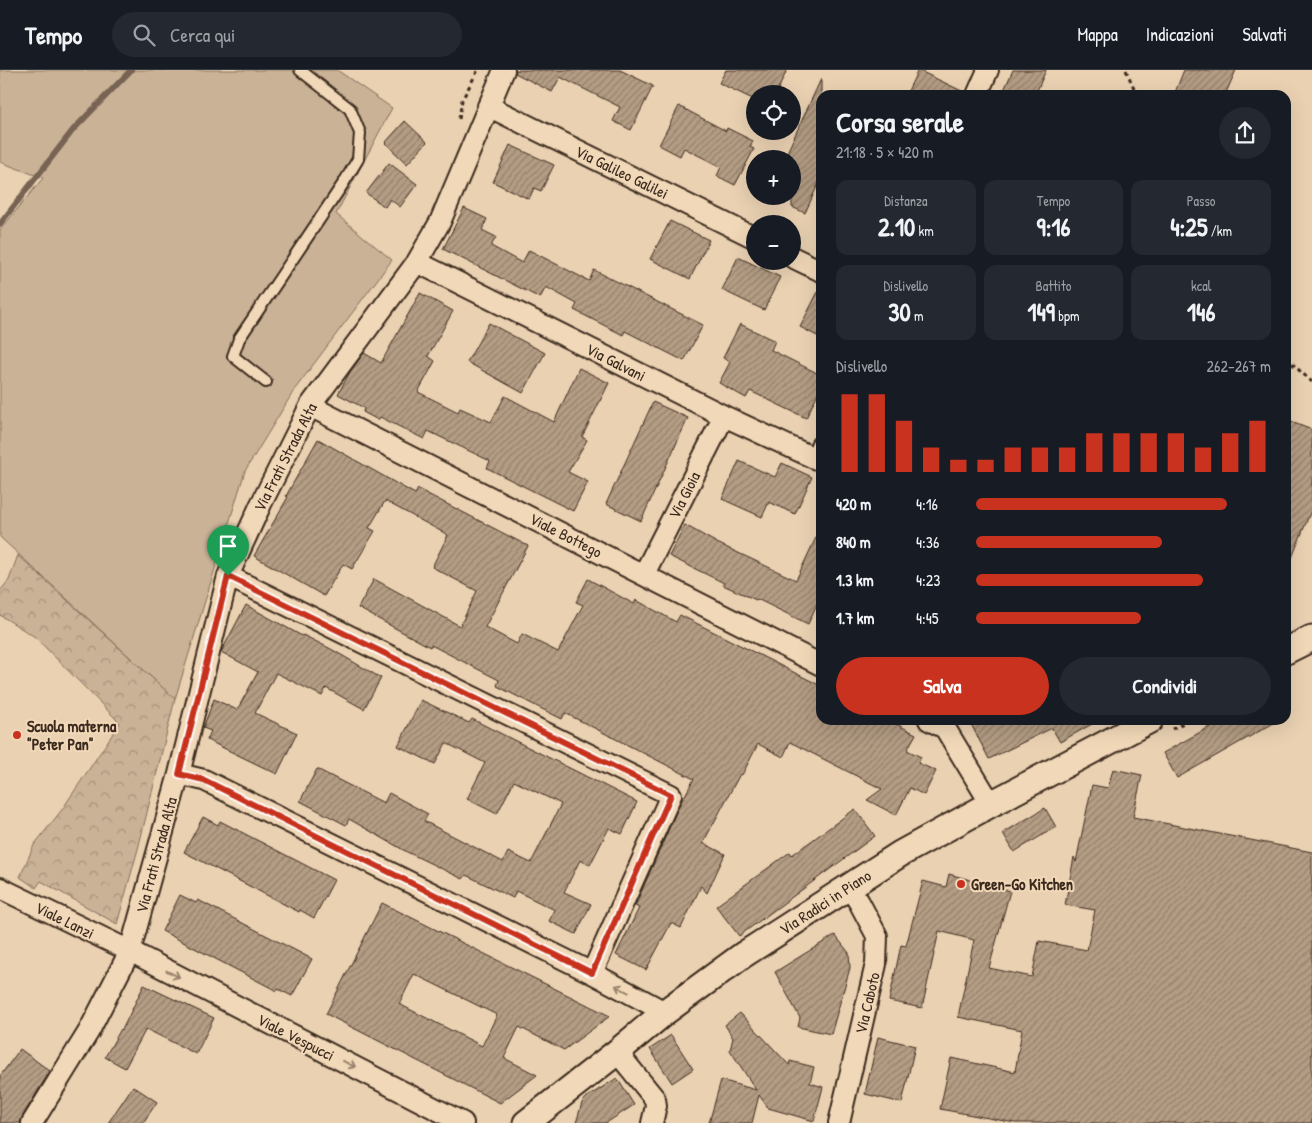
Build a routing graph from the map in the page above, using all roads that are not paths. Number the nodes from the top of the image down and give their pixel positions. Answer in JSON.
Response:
{"nodes":[{"id":1,"x":300,"y":70,"type":"edge"},
{"id":2,"x":504,"y":70,"type":"edge"},
{"id":3,"x":988,"y":70,"type":"edge"},
{"id":4,"x":979,"y":90,"type":"edge"},
{"id":5,"x":488,"y":106,"type":"junction"},
{"id":6,"x":746,"y":234,"type":"edge"},
{"id":7,"x":801,"y":261,"type":"edge"},
{"id":8,"x":417,"y":262,"type":"junction"},
{"id":9,"x":816,"y":269,"type":"edge"},
{"id":10,"x":266,"y":382,"type":"dead end"},
{"id":11,"x":310,"y":406,"type":"junction"},
{"id":12,"x":724,"y":416,"type":"junction"},
{"id":13,"x":816,"y":452,"type":"edge"},
{"id":14,"x":644,"y":574,"type":"junction"},
{"id":15,"x":228,"y":576,"type":"junction"},
{"id":16,"x":1312,"y":638,"type":"edge"},
{"id":17,"x":1291,"y":648,"type":"edge"},
{"id":18,"x":816,"y":662,"type":"edge"},
{"id":19,"x":939,"y":725,"type":"edge"},
{"id":20,"x":1141,"y":725,"type":"edge"},
{"id":21,"x":179,"y":774,"type":"junction"},
{"id":22,"x":991,"y":804,"type":"junction"},
{"id":23,"x":849,"y":887,"type":"junction"},
{"id":24,"x":0,"y":888,"type":"edge"},
{"id":25,"x":130,"y":952,"type":"junction"},
{"id":26,"x":592,"y":973,"type":"junction"},
{"id":27,"x":665,"y":1012,"type":"junction"},
{"id":28,"x":617,"y":1052,"type":"junction"},
{"id":29,"x":32,"y":1123,"type":"edge"},
{"id":30,"x":463,"y":1123,"type":"edge"},
{"id":31,"x":526,"y":1123,"type":"edge"},
{"id":32,"x":652,"y":1123,"type":"edge"},
{"id":33,"x":839,"y":1123,"type":"edge"}],
"edges":[{"from":1,"to":10,"type":"lane"},
{"from":2,"to":5,"type":"street","name":"Via Frati Strada Alta"},
{"from":3,"to":4,"type":"street"},
{"from":5,"to":6,"type":"street","name":"Via Galileo Galilei"},
{"from":5,"to":8,"type":"street","name":"Via Frati Strada Alta"},
{"from":7,"to":9,"type":"street"},
{"from":8,"to":11,"type":"street","name":"Via Frati Strada Alta"},
{"from":8,"to":12,"type":"street","name":"Via Galvani"},
{"from":11,"to":14,"type":"street","name":"Viale Bottego"},
{"from":11,"to":15,"type":"street","name":"Via Frati Strada Alta"},
{"from":12,"to":13,"type":"street","name":"Via Galvani"},
{"from":12,"to":14,"type":"street","name":"Via Gioia"},
{"from":14,"to":18,"type":"street","name":"Viale Bottego"},
{"from":15,"to":21,"type":"street","name":"Via Frati Strada Alta"},
{"from":15,"to":26,"type":"street"},
{"from":16,"to":17,"type":"street"},
{"from":19,"to":22,"type":"street"},
{"from":20,"to":22,"type":"street","name":"Via Radici in Piano"},
{"from":21,"to":25,"type":"street","name":"Via Frati Strada Alta"},
{"from":21,"to":26,"type":"street"},
{"from":22,"to":23,"type":"street","name":"Via Radici in Piano"},
{"from":23,"to":27,"type":"street","name":"Via Radici in Piano"},
{"from":23,"to":33,"type":"street","name":"Via Caboto"},
{"from":24,"to":25,"type":"street","name":"Viale Lanzi"},
{"from":25,"to":29,"type":"street","name":"Via Frati Strada Alta"},
{"from":25,"to":30,"type":"street","name":"Viale Vespucci","one_way":true},
{"from":27,"to":26,"type":"street","one_way":true},
{"from":27,"to":28,"type":"street","name":"Via Radici in Piano"},
{"from":28,"to":31,"type":"street","name":"Via Radici in Piano"},
{"from":28,"to":32,"type":"street"}]}
